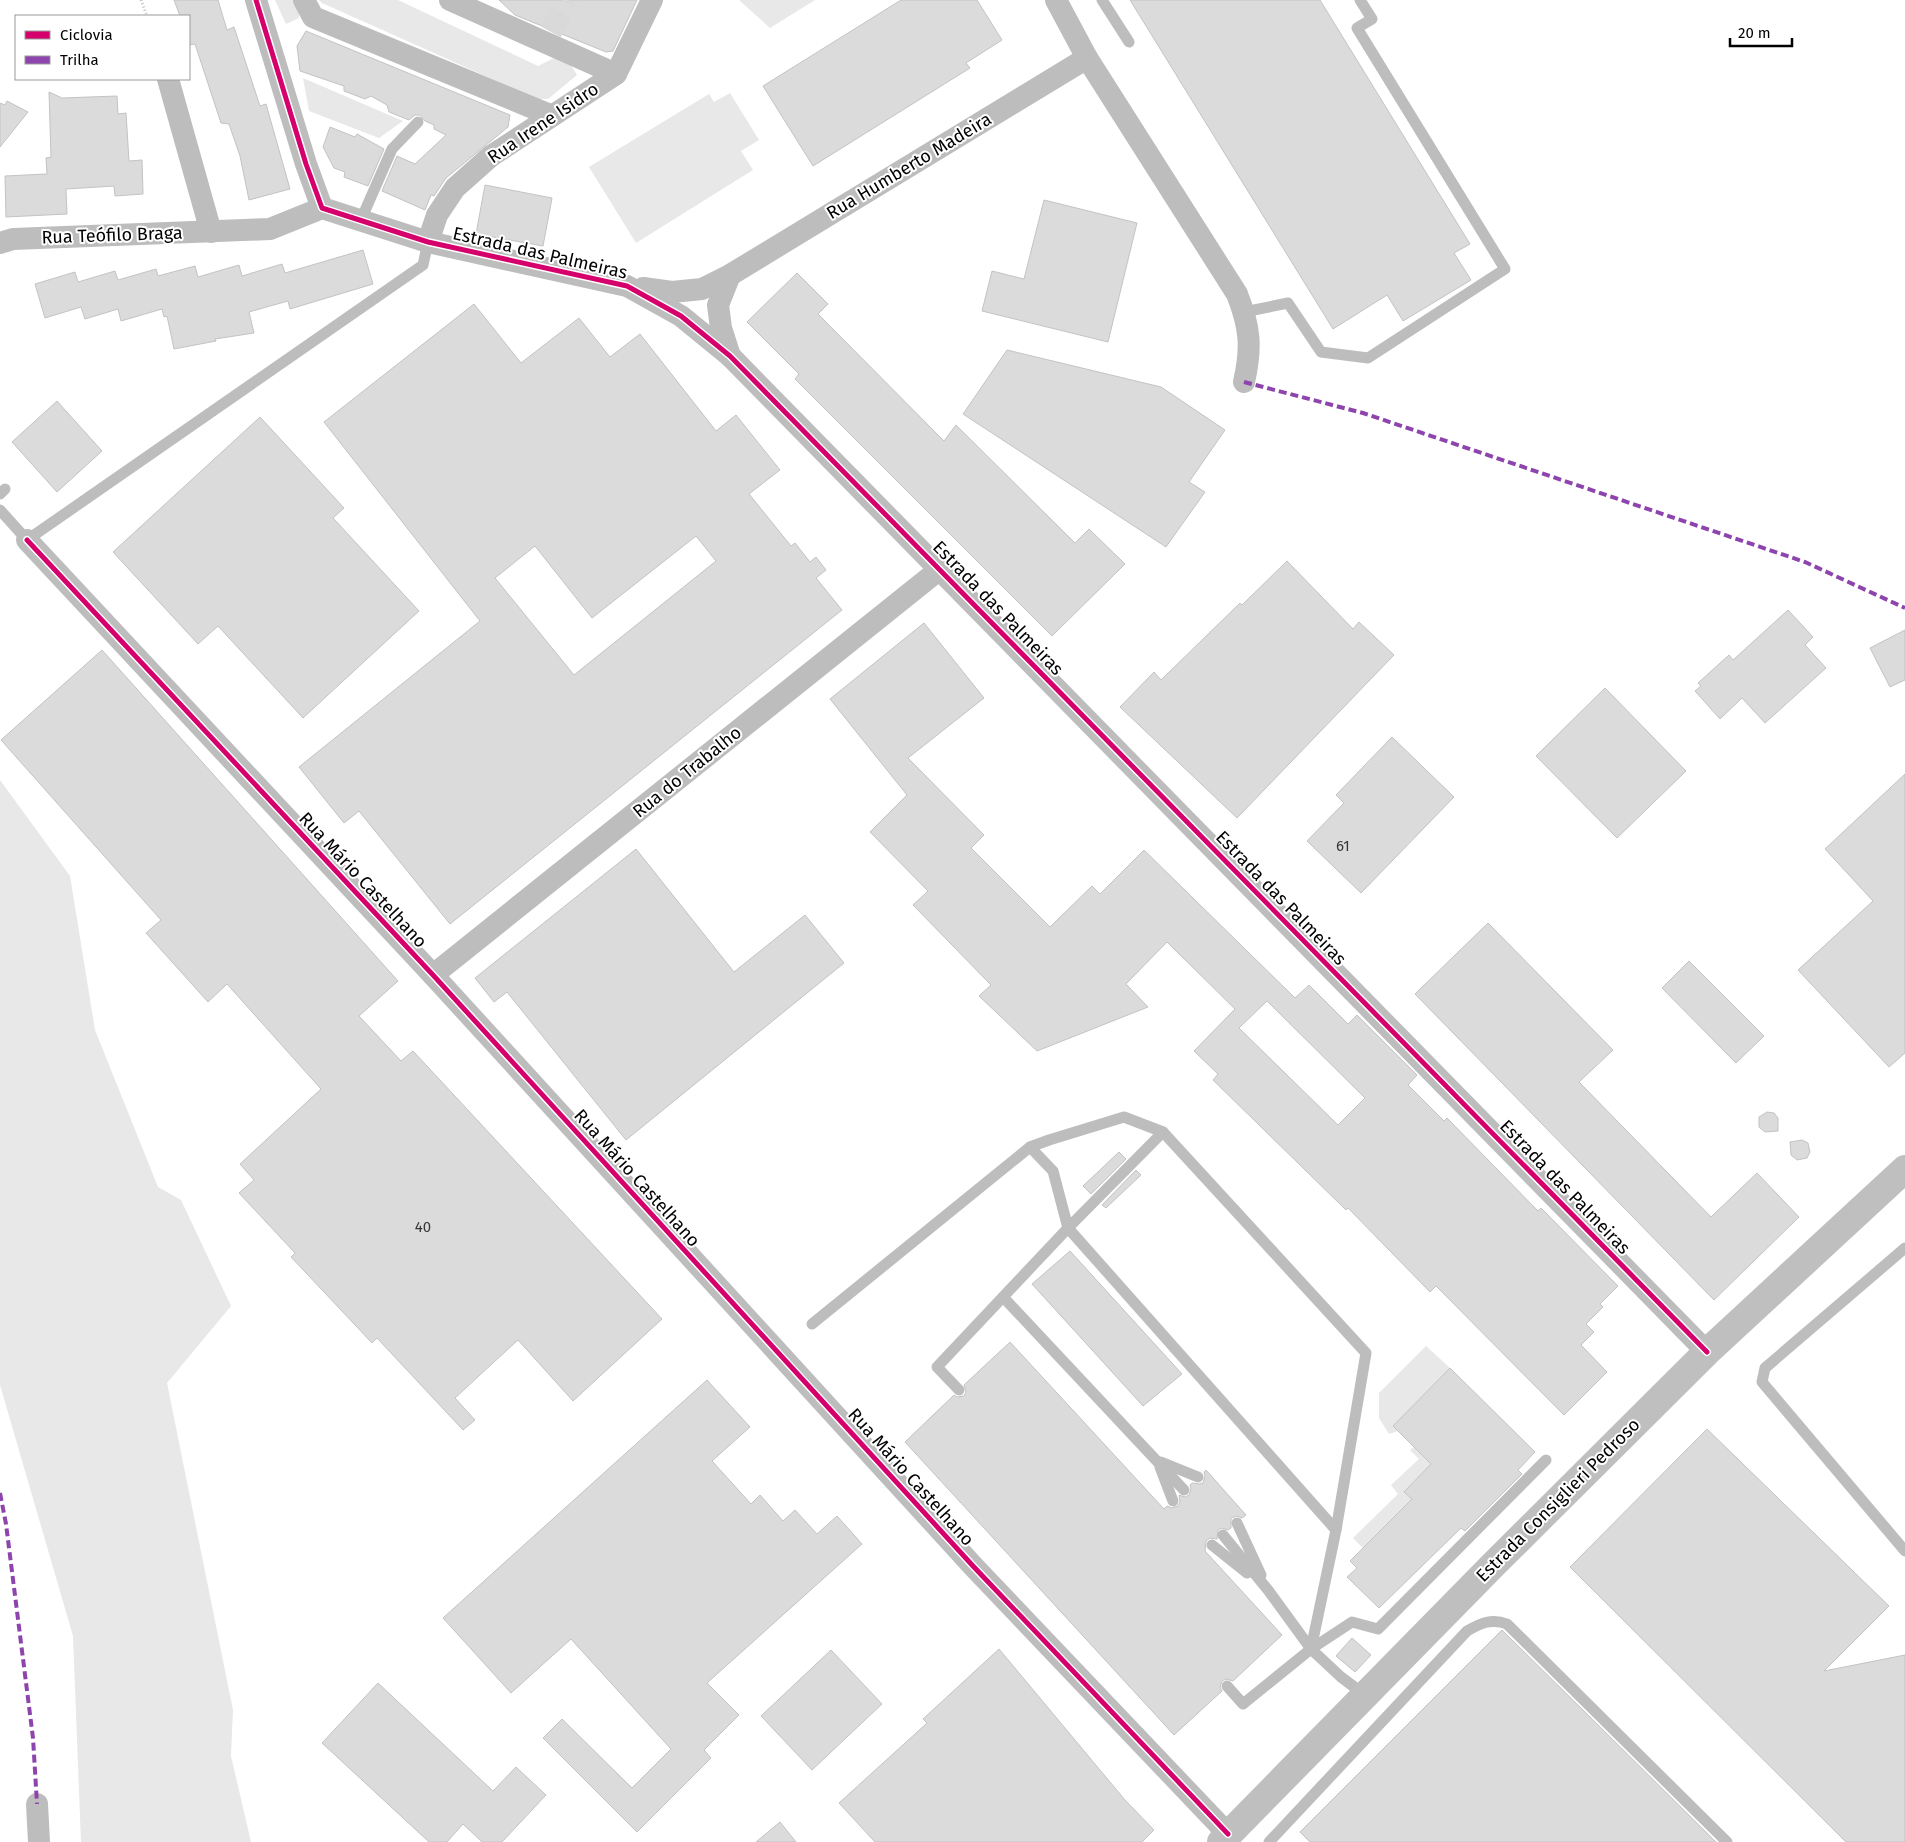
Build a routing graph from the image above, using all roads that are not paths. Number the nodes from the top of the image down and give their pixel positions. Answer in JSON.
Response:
{"nodes":[{"id":1,"x":256,"y":0,"type":"edge"},
{"id":2,"x":304,"y":0,"type":"edge"},
{"id":3,"x":450,"y":0,"type":"edge"},
{"id":4,"x":652,"y":0,"type":"edge"},
{"id":5,"x":1056,"y":0,"type":"edge"},
{"id":6,"x":1102,"y":0,"type":"edge"},
{"id":7,"x":1360,"y":0,"type":"edge"},
{"id":8,"x":477,"y":5,"type":"edge"},
{"id":9,"x":1130,"y":42,"type":"dead end"},
{"id":10,"x":1088,"y":58,"type":"junction"},
{"id":11,"x":616,"y":74,"type":"junction"},
{"id":12,"x":168,"y":80,"type":"edge"},
{"id":13,"x":550,"y":115,"type":"junction"},
{"id":14,"x":418,"y":122,"type":"dead end"},
{"id":15,"x":322,"y":208,"type":"junction"},
{"id":16,"x":360,"y":222,"type":"junction"},
{"id":17,"x":211,"y":232,"type":"junction"},
{"id":18,"x":4,"y":238,"type":"edge"},
{"id":19,"x":428,"y":242,"type":"junction"},
{"id":20,"x":730,"y":275,"type":"junction"},
{"id":21,"x":627,"y":286,"type":"junction"},
{"id":22,"x":1244,"y":312,"type":"junction"},
{"id":23,"x":730,"y":356,"type":"junction"},
{"id":24,"x":1244,"y":382,"type":"dead end"},
{"id":25,"x":0,"y":510,"type":"edge"},
{"id":26,"x":27,"y":540,"type":"junction"},
{"id":27,"x":940,"y":569,"type":"junction"},
{"id":28,"x":433,"y":975,"type":"junction"},
{"id":29,"x":1164,"y":1132,"type":"junction"},
{"id":30,"x":1030,"y":1148,"type":"junction"},
{"id":31,"x":1905,"y":1169,"type":"edge"},
{"id":32,"x":1068,"y":1228,"type":"junction"},
{"id":33,"x":1905,"y":1248,"type":"edge"},
{"id":34,"x":1004,"y":1298,"type":"junction"},
{"id":35,"x":812,"y":1324,"type":"dead end"},
{"id":36,"x":1707,"y":1352,"type":"junction"},
{"id":37,"x":959,"y":1390,"type":"dead end"},
{"id":38,"x":1157,"y":1460,"type":"junction"},
{"id":39,"x":1546,"y":1460,"type":"dead end"},
{"id":40,"x":1198,"y":1477,"type":"dead end"},
{"id":41,"x":1184,"y":1490,"type":"dead end"},
{"id":42,"x":1173,"y":1500,"type":"dead end"},
{"id":43,"x":1236,"y":1523,"type":"dead end"},
{"id":44,"x":1336,"y":1530,"type":"junction"},
{"id":45,"x":1223,"y":1535,"type":"dead end"},
{"id":46,"x":1212,"y":1545,"type":"dead end"},
{"id":47,"x":1905,"y":1551,"type":"edge"},
{"id":48,"x":1268,"y":1590,"type":"junction"},
{"id":49,"x":1311,"y":1649,"type":"junction"},
{"id":50,"x":1227,"y":1686,"type":"dead end"},
{"id":51,"x":1365,"y":1695,"type":"junction"},
{"id":52,"x":37,"y":1804,"type":"dead end"},
{"id":53,"x":1225,"y":1838,"type":"edge"},
{"id":54,"x":40,"y":1842,"type":"edge"},
{"id":55,"x":1268,"y":1842,"type":"edge"},
{"id":56,"x":1727,"y":1842,"type":"edge"}],
"edges":[{"from":1,"to":15,"type":"street"},
{"from":2,"to":13,"type":"street"},
{"from":3,"to":8,"type":"street"},
{"from":4,"to":11,"type":"street","name":"Rua Irene Isidro"},
{"from":5,"to":10,"type":"street"},
{"from":6,"to":9,"type":"lane"},
{"from":7,"to":22,"type":"lane"},
{"from":8,"to":11,"type":"street"},
{"from":10,"to":20,"type":"street","name":"Rua Humberto Madeira"},
{"from":10,"to":22,"type":"street"},
{"from":11,"to":13,"type":"street","name":"Rua Irene Isidro"},
{"from":12,"to":17,"type":"street","name":"Rua Teófilo Braga"},
{"from":13,"to":19,"type":"street","name":"Rua Irene Isidro"},
{"from":14,"to":16,"type":"lane"},
{"from":15,"to":16,"type":"street","name":"Estrada das Palmeiras"},
{"from":15,"to":17,"type":"street","name":"Rua Teófilo Braga"},
{"from":16,"to":19,"type":"street","name":"Estrada das Palmeiras"},
{"from":17,"to":18,"type":"street","name":"Rua Teófilo Braga"},
{"from":19,"to":21,"type":"street","name":"Estrada das Palmeiras"},
{"from":19,"to":26,"type":"lane"},
{"from":20,"to":21,"type":"street","name":"Rua Humberto Madeira"},
{"from":20,"to":23,"type":"street"},
{"from":21,"to":23,"type":"street","name":"Estrada das Palmeiras"},
{"from":22,"to":24,"type":"street"},
{"from":23,"to":27,"type":"street","name":"Estrada das Palmeiras"},
{"from":25,"to":26,"type":"lane"},
{"from":26,"to":28,"type":"street","name":"Rua Mário Castelhano"},
{"from":27,"to":28,"type":"street","name":"Rua do Trabalho"},
{"from":27,"to":36,"type":"street","name":"Estrada das Palmeiras"},
{"from":28,"to":53,"type":"street","name":"Rua Mário Castelhano"},
{"from":29,"to":30,"type":"lane"},
{"from":29,"to":32,"type":"lane"},
{"from":29,"to":44,"type":"lane"},
{"from":30,"to":32,"type":"lane"},
{"from":30,"to":35,"type":"lane"},
{"from":31,"to":36,"type":"main road","name":"Estrada Consiglieri Pedroso"},
{"from":32,"to":34,"type":"lane"},
{"from":32,"to":44,"type":"lane"},
{"from":33,"to":47,"type":"lane"},
{"from":34,"to":37,"type":"lane"},
{"from":34,"to":38,"type":"lane"},
{"from":36,"to":51,"type":"main road","name":"Estrada Consiglieri Pedroso"},
{"from":38,"to":40,"type":"lane"},
{"from":38,"to":41,"type":"lane"},
{"from":38,"to":42,"type":"lane"},
{"from":39,"to":49,"type":"lane"},
{"from":43,"to":48,"type":"lane"},
{"from":44,"to":49,"type":"lane"},
{"from":45,"to":48,"type":"lane"},
{"from":46,"to":48,"type":"lane"},
{"from":48,"to":49,"type":"lane"},
{"from":49,"to":50,"type":"lane"},
{"from":49,"to":51,"type":"lane"},
{"from":51,"to":53,"type":"main road","name":"Estrada Consiglieri Pedroso"},
{"from":52,"to":54,"type":"street"},
{"from":55,"to":56,"type":"lane"}]}
